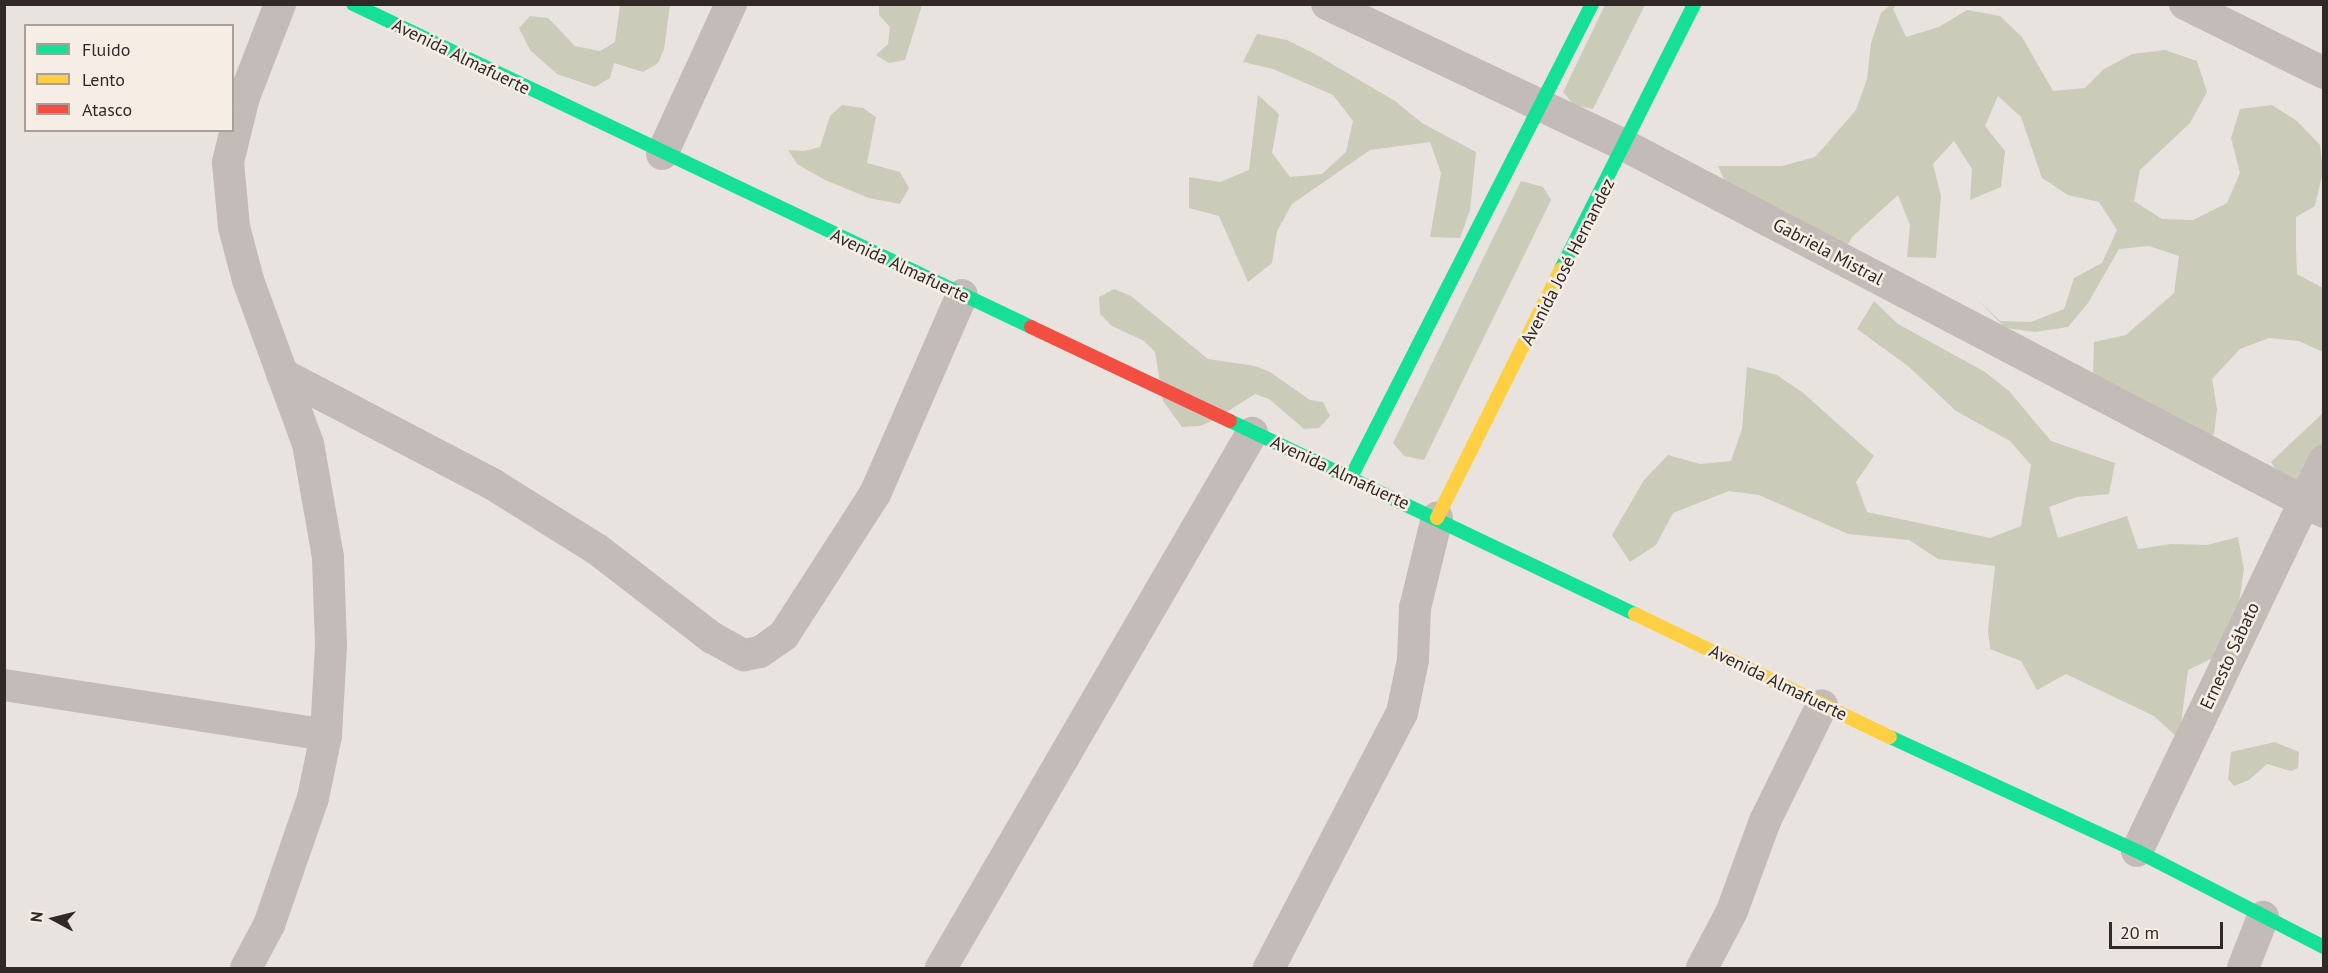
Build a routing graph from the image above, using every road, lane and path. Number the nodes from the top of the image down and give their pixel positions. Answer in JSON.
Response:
{"nodes":[{"id":1,"x":280,"y":4,"type":"edge"},
{"id":2,"x":353,"y":4,"type":"edge"},
{"id":3,"x":731,"y":4,"type":"edge"},
{"id":4,"x":1327,"y":4,"type":"edge"},
{"id":5,"x":1592,"y":4,"type":"edge"},
{"id":6,"x":1694,"y":4,"type":"edge"},
{"id":7,"x":2185,"y":4,"type":"edge"},
{"id":8,"x":2324,"y":73,"type":"edge"},
{"id":9,"x":1543,"y":105,"type":"junction"},
{"id":10,"x":1626,"y":146,"type":"junction"},
{"id":11,"x":662,"y":154,"type":"junction"},
{"id":12,"x":962,"y":295,"type":"junction"},
{"id":13,"x":282,"y":374,"type":"junction"},
{"id":14,"x":1252,"y":433,"type":"junction"},
{"id":15,"x":2324,"y":461,"type":"edge"},
{"id":16,"x":1350,"y":479,"type":"junction"},
{"id":17,"x":2313,"y":507,"type":"edge"},
{"id":18,"x":1437,"y":518,"type":"junction"},
{"id":19,"x":4,"y":685,"type":"edge"},
{"id":20,"x":1822,"y":705,"type":"junction"},
{"id":21,"x":326,"y":735,"type":"junction"},
{"id":22,"x":2137,"y":851,"type":"junction"},
{"id":23,"x":2263,"y":917,"type":"junction"},
{"id":24,"x":2324,"y":947,"type":"edge"},
{"id":25,"x":246,"y":969,"type":"edge"},
{"id":26,"x":941,"y":969,"type":"edge"},
{"id":27,"x":1269,"y":969,"type":"edge"},
{"id":28,"x":1702,"y":969,"type":"edge"},
{"id":29,"x":2244,"y":969,"type":"edge"}],
"edges":[{"from":1,"to":13,"type":"street"},
{"from":2,"to":11,"type":"street","name":"Avenida Almafuerte"},
{"from":3,"to":11,"type":"street"},
{"from":4,"to":9,"type":"street","name":"Gabriela Mistral"},
{"from":5,"to":9,"type":"street"},
{"from":6,"to":10,"type":"street","name":"Avenida José Hernandez"},
{"from":7,"to":8,"type":"street"},
{"from":9,"to":10,"type":"street","name":"Gabriela Mistral"},
{"from":9,"to":16,"type":"street"},
{"from":10,"to":17,"type":"street","name":"Gabriela Mistral"},
{"from":10,"to":18,"type":"street","name":"Avenida José Hernandez"},
{"from":11,"to":12,"type":"street","name":"Avenida Almafuerte"},
{"from":12,"to":13,"type":"street"},
{"from":12,"to":14,"type":"street","name":"Avenida Almafuerte"},
{"from":13,"to":21,"type":"street"},
{"from":14,"to":16,"type":"street","name":"Avenida Almafuerte"},
{"from":14,"to":26,"type":"street"},
{"from":15,"to":17,"type":"street","name":"Ernesto Sábato"},
{"from":16,"to":18,"type":"street","name":"Avenida Almafuerte"},
{"from":17,"to":22,"type":"street","name":"Ernesto Sábato"},
{"from":18,"to":20,"type":"street","name":"Avenida Almafuerte"},
{"from":18,"to":27,"type":"street"},
{"from":19,"to":21,"type":"street"},
{"from":20,"to":22,"type":"street","name":"Avenida Almafuerte"},
{"from":20,"to":28,"type":"street"},
{"from":21,"to":25,"type":"street"},
{"from":22,"to":23,"type":"street","name":"Avenida Almafuerte"},
{"from":23,"to":24,"type":"street","name":"Avenida Almafuerte"},
{"from":23,"to":29,"type":"street"}]}
